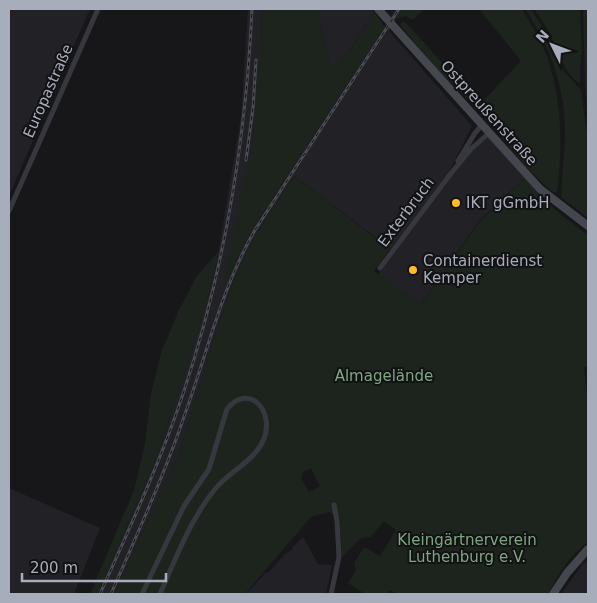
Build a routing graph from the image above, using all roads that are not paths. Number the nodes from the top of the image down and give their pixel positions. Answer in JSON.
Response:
{"nodes":[{"id":1,"x":98,"y":9,"type":"edge"},
{"id":2,"x":378,"y":9,"type":"edge"},
{"id":3,"x":482,"y":125,"type":"junction"},
{"id":4,"x":489,"y":133,"type":"junction"},
{"id":5,"x":452,"y":172,"type":"junction"},
{"id":6,"x":9,"y":210,"type":"edge"},
{"id":7,"x":588,"y":226,"type":"edge"},
{"id":8,"x":380,"y":268,"type":"dead end"},
{"id":9,"x":334,"y":505,"type":"dead end"},
{"id":10,"x":588,"y":549,"type":"edge"},
{"id":11,"x":142,"y":594,"type":"edge"},
{"id":12,"x":160,"y":594,"type":"edge"},
{"id":13,"x":331,"y":594,"type":"edge"},
{"id":14,"x":554,"y":594,"type":"edge"}],
"edges":[{"from":1,"to":6,"type":"street","name":"Europastraße"},
{"from":2,"to":3,"type":"street","name":"Ostpreußenstraße"},
{"from":3,"to":4,"type":"street","name":"Ostpreußenstraße"},
{"from":3,"to":5,"type":"street","name":"Exterbruch"},
{"from":4,"to":5,"type":"street","name":"Exterbruch"},
{"from":4,"to":7,"type":"street","name":"Ostpreußenstraße"},
{"from":5,"to":8,"type":"street","name":"Exterbruch"},
{"from":9,"to":13,"type":"street"},
{"from":10,"to":14,"type":"street"},
{"from":11,"to":12,"type":"street"}]}
